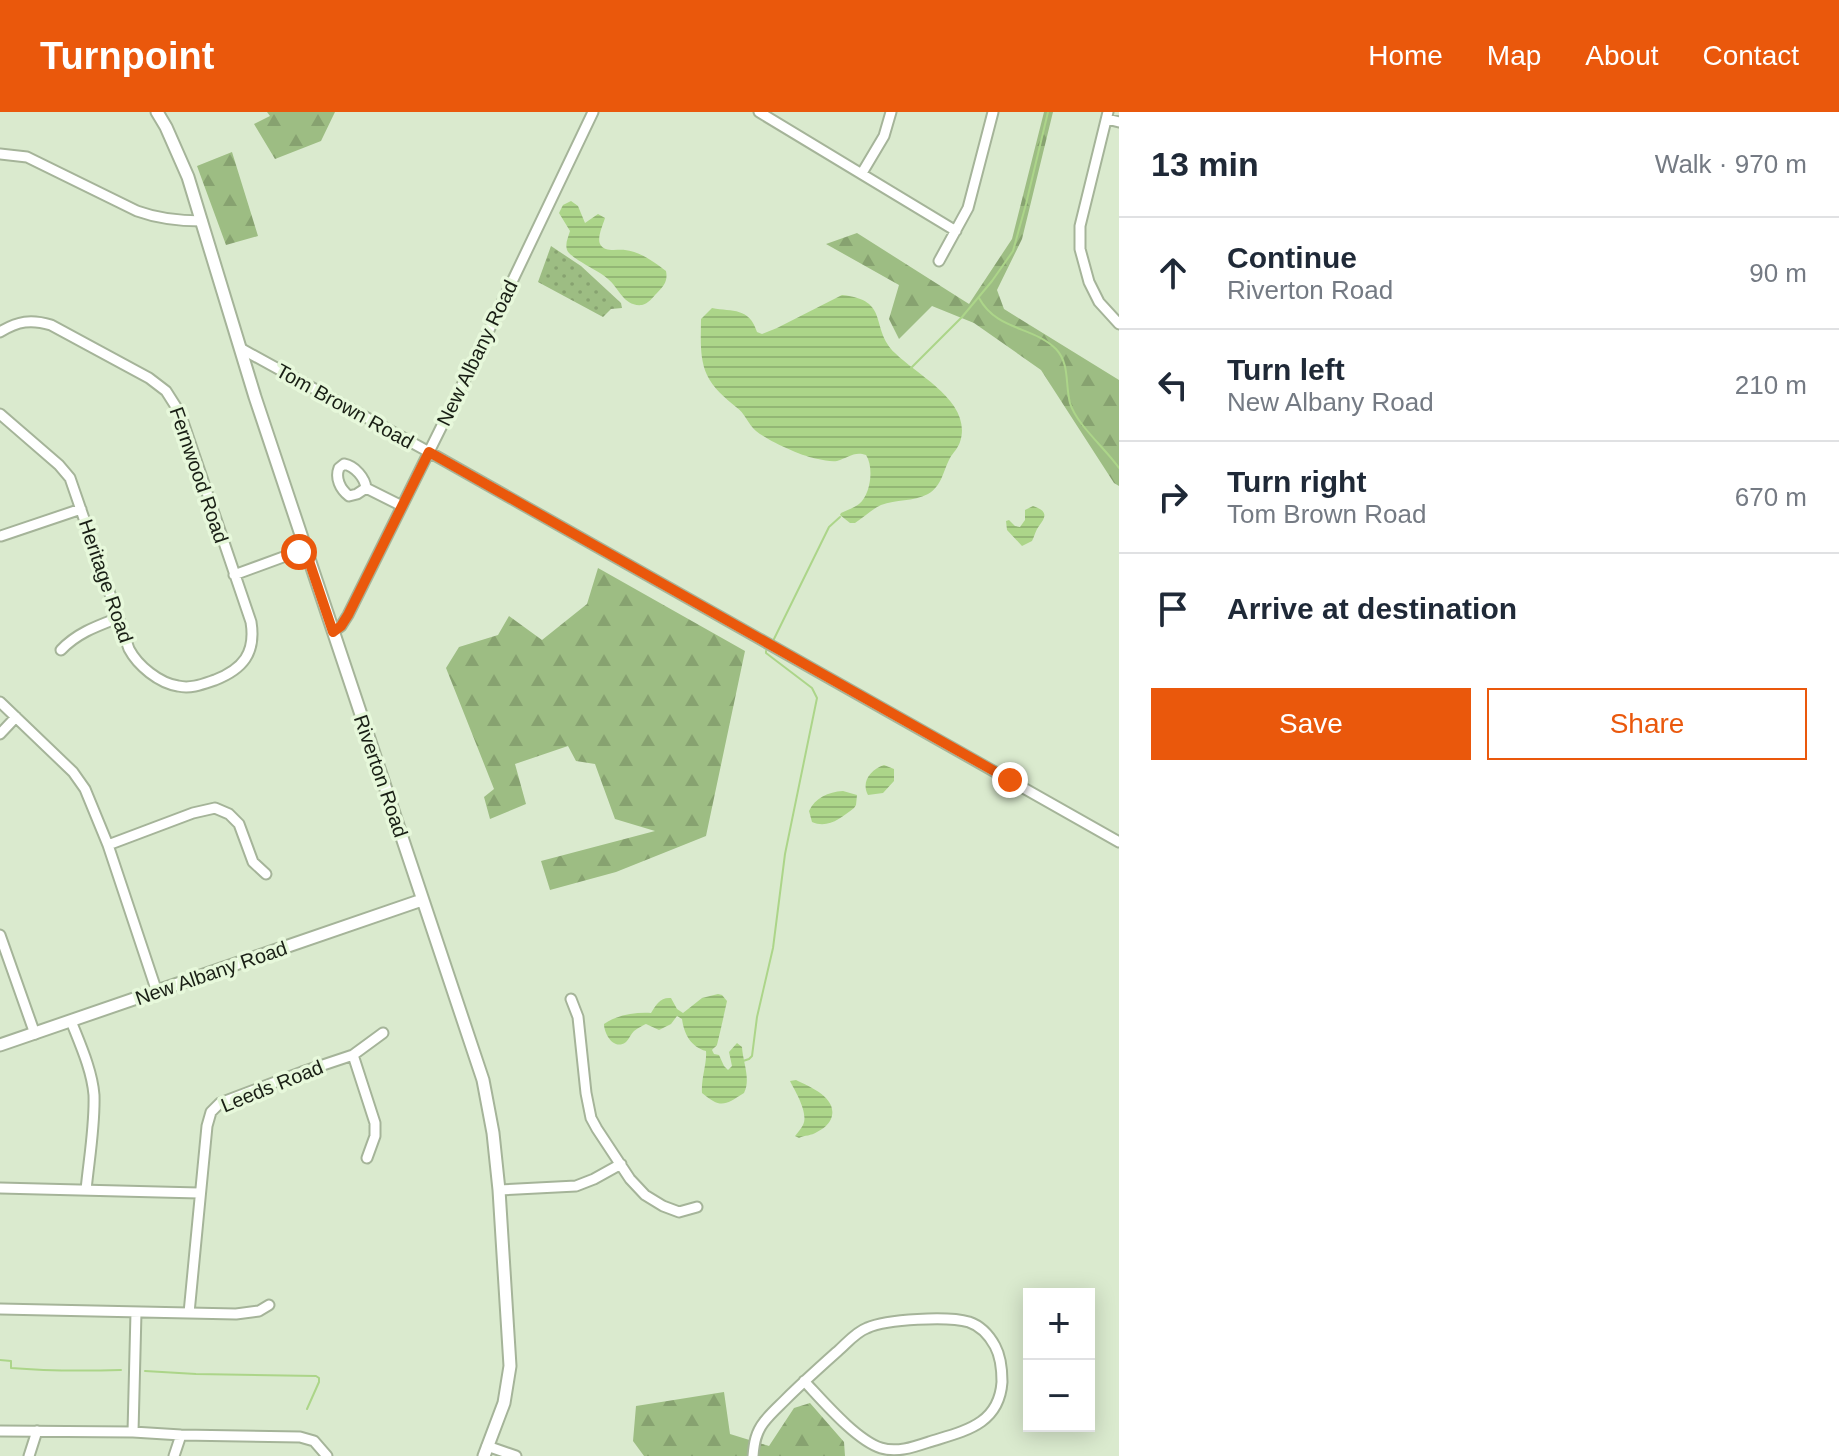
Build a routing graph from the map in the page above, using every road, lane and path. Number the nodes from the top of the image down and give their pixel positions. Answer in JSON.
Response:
{"nodes":[{"id":1,"x":157,"y":112,"type":"edge"},
{"id":2,"x":593,"y":112,"type":"edge"},
{"id":3,"x":759,"y":112,"type":"edge"},
{"id":4,"x":891,"y":112,"type":"edge"},
{"id":5,"x":993,"y":112,"type":"edge"},
{"id":6,"x":1108,"y":115,"type":"edge"},
{"id":7,"x":1119,"y":122,"type":"edge"},
{"id":8,"x":0,"y":154,"type":"edge"},
{"id":9,"x":862,"y":173,"type":"junction"},
{"id":10,"x":202,"y":221,"type":"junction"},
{"id":11,"x":956,"y":231,"type":"junction"},
{"id":12,"x":939,"y":261,"type":"dead end"},
{"id":13,"x":1119,"y":324,"type":"edge"},
{"id":14,"x":0,"y":332,"type":"edge"},
{"id":15,"x":240,"y":348,"type":"junction"},
{"id":16,"x":0,"y":414,"type":"edge"},
{"id":17,"x":429,"y":452,"type":"junction"},
{"id":18,"x":366,"y":488,"type":"dead end"},
{"id":19,"x":402,"y":506,"type":"junction"},
{"id":20,"x":81,"y":509,"type":"junction"},
{"id":21,"x":1,"y":536,"type":"edge"},
{"id":22,"x":305,"y":549,"type":"junction"},
{"id":23,"x":234,"y":575,"type":"junction"},
{"id":24,"x":118,"y":618,"type":"junction"},
{"id":25,"x":333,"y":632,"type":"junction"},
{"id":26,"x":61,"y":650,"type":"dead end"},
{"id":27,"x":0,"y":702,"type":"edge"},
{"id":28,"x":16,"y":717,"type":"junction"},
{"id":29,"x":0,"y":734,"type":"edge"},
{"id":30,"x":1119,"y":842,"type":"edge"},
{"id":31,"x":108,"y":845,"type":"junction"},
{"id":32,"x":266,"y":874,"type":"dead end"},
{"id":33,"x":422,"y":900,"type":"junction"},
{"id":34,"x":0,"y":935,"type":"edge"},
{"id":35,"x":157,"y":992,"type":"junction"},
{"id":36,"x":571,"y":999,"type":"dead end"},
{"id":37,"x":71,"y":1021,"type":"junction"},
{"id":38,"x":383,"y":1033,"type":"dead end"},
{"id":39,"x":35,"y":1034,"type":"junction"},
{"id":40,"x":0,"y":1045,"type":"edge"},
{"id":41,"x":353,"y":1055,"type":"junction"},
{"id":42,"x":367,"y":1158,"type":"dead end"},
{"id":43,"x":621,"y":1164,"type":"junction"},
{"id":44,"x":0,"y":1188,"type":"edge"},
{"id":45,"x":86,"y":1190,"type":"junction"},
{"id":46,"x":499,"y":1190,"type":"junction"},
{"id":47,"x":199,"y":1193,"type":"junction"},
{"id":48,"x":697,"y":1207,"type":"dead end"},
{"id":49,"x":269,"y":1305,"type":"dead end"},
{"id":50,"x":0,"y":1309,"type":"edge"},
{"id":51,"x":136,"y":1312,"type":"junction"},
{"id":52,"x":189,"y":1313,"type":"junction"},
{"id":53,"x":804,"y":1381,"type":"junction"},
{"id":54,"x":0,"y":1431,"type":"edge"},
{"id":55,"x":37,"y":1431,"type":"junction"},
{"id":56,"x":133,"y":1432,"type":"junction"},
{"id":57,"x":181,"y":1435,"type":"junction"},
{"id":58,"x":486,"y":1451,"type":"edge"},
{"id":59,"x":29,"y":1456,"type":"edge"},
{"id":60,"x":174,"y":1456,"type":"edge"},
{"id":61,"x":327,"y":1456,"type":"edge"},
{"id":62,"x":516,"y":1456,"type":"edge"},
{"id":63,"x":753,"y":1456,"type":"edge"}],
"edges":[{"from":1,"to":10,"type":"main road","name":"Riverton Road"},
{"from":2,"to":17,"type":"street","name":"New Albany Road"},
{"from":3,"to":9,"type":"street"},
{"from":4,"to":9,"type":"street"},
{"from":5,"to":11,"type":"street"},
{"from":6,"to":7,"type":"street"},
{"from":6,"to":13,"type":"street"},
{"from":8,"to":10,"type":"street"},
{"from":9,"to":11,"type":"street"},
{"from":10,"to":15,"type":"main road","name":"Riverton Road"},
{"from":11,"to":12,"type":"street"},
{"from":14,"to":23,"type":"street","name":"Fernwood Road"},
{"from":15,"to":17,"type":"street","name":"Tom Brown Road"},
{"from":15,"to":22,"type":"main road","name":"Riverton Road"},
{"from":16,"to":20,"type":"street","name":"Heritage Road"},
{"from":17,"to":19,"type":"street","name":"New Albany Road"},
{"from":17,"to":30,"type":"street","name":"Tom Brown Road"},
{"from":18,"to":19,"type":"street"},
{"from":19,"to":25,"type":"street","name":"New Albany Road"},
{"from":20,"to":21,"type":"street"},
{"from":20,"to":24,"type":"street","name":"Heritage Road"},
{"from":22,"to":23,"type":"street"},
{"from":22,"to":25,"type":"main road","name":"Riverton Road"},
{"from":23,"to":24,"type":"street","name":"Heritage Road"},
{"from":24,"to":26,"type":"street"},
{"from":25,"to":33,"type":"main road","name":"Riverton Road"},
{"from":27,"to":28,"type":"street"},
{"from":28,"to":29,"type":"street"},
{"from":28,"to":31,"type":"street"},
{"from":31,"to":32,"type":"street"},
{"from":31,"to":35,"type":"street"},
{"from":33,"to":35,"type":"main road","name":"New Albany Road"},
{"from":33,"to":46,"type":"main road","name":"Riverton Road"},
{"from":34,"to":39,"type":"street"},
{"from":35,"to":37,"type":"main road","name":"New Albany Road"},
{"from":36,"to":43,"type":"street"},
{"from":37,"to":39,"type":"main road","name":"New Albany Road"},
{"from":37,"to":45,"type":"street"},
{"from":38,"to":41,"type":"street","name":"Leeds Road"},
{"from":39,"to":40,"type":"main road","name":"New Albany Road"},
{"from":41,"to":42,"type":"street"},
{"from":41,"to":47,"type":"street","name":"Leeds Road"},
{"from":43,"to":46,"type":"street"},
{"from":43,"to":48,"type":"street"},
{"from":44,"to":45,"type":"street"},
{"from":45,"to":47,"type":"street"},
{"from":46,"to":58,"type":"main road","name":"Riverton Road"},
{"from":47,"to":52,"type":"street","name":"Leeds Road"},
{"from":49,"to":52,"type":"street"},
{"from":50,"to":51,"type":"street"},
{"from":51,"to":52,"type":"street"},
{"from":51,"to":56,"type":"street"},
{"from":53,"to":53,"type":"street"},
{"from":53,"to":63,"type":"street"},
{"from":54,"to":55,"type":"street"},
{"from":55,"to":56,"type":"street"},
{"from":55,"to":59,"type":"street"},
{"from":56,"to":57,"type":"street"},
{"from":57,"to":60,"type":"street"},
{"from":57,"to":61,"type":"street"},
{"from":58,"to":62,"type":"street"}]}
